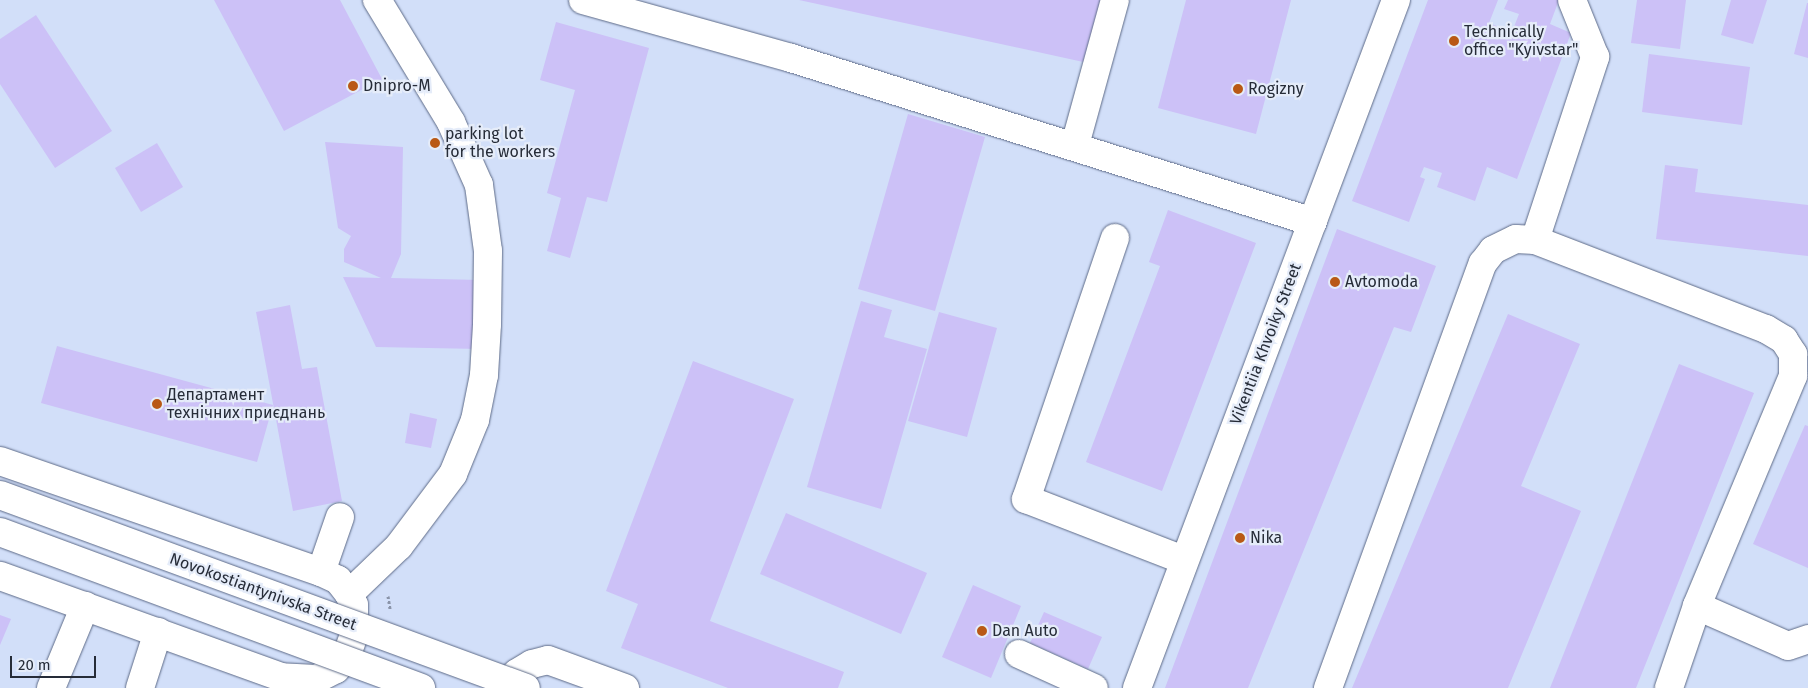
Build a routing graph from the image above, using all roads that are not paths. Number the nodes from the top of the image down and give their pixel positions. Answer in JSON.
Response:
{"nodes":[{"id":1,"x":377,"y":0,"type":"edge"},
{"id":2,"x":584,"y":0,"type":"edge"},
{"id":3,"x":1115,"y":0,"type":"edge"},
{"id":4,"x":1396,"y":0,"type":"edge"},
{"id":5,"x":1572,"y":0,"type":"edge"},
{"id":6,"x":1075,"y":145,"type":"junction"},
{"id":7,"x":1313,"y":222,"type":"junction"},
{"id":8,"x":1115,"y":238,"type":"dead end"},
{"id":9,"x":1535,"y":240,"type":"junction"},
{"id":10,"x":0,"y":461,"type":"edge"},
{"id":11,"x":0,"y":495,"type":"edge"},
{"id":12,"x":340,"y":517,"type":"dead end"},
{"id":13,"x":0,"y":532,"type":"edge"},
{"id":14,"x":1183,"y":560,"type":"junction"},
{"id":15,"x":321,"y":572,"type":"junction"},
{"id":16,"x":0,"y":576,"type":"edge"},
{"id":17,"x":349,"y":594,"type":"junction"},
{"id":18,"x":86,"y":606,"type":"junction"},
{"id":19,"x":1697,"y":606,"type":"junction"},
{"id":20,"x":158,"y":632,"type":"junction"},
{"id":21,"x":1808,"y":639,"type":"edge"},
{"id":22,"x":1019,"y":654,"type":"dead end"},
{"id":23,"x":51,"y":688,"type":"edge"},
{"id":24,"x":140,"y":688,"type":"edge"},
{"id":25,"x":421,"y":688,"type":"edge"},
{"id":26,"x":502,"y":688,"type":"edge"},
{"id":27,"x":526,"y":688,"type":"edge"},
{"id":28,"x":625,"y":688,"type":"edge"},
{"id":29,"x":1094,"y":688,"type":"edge"},
{"id":30,"x":1137,"y":688,"type":"edge"},
{"id":31,"x":1328,"y":688,"type":"edge"},
{"id":32,"x":1669,"y":688,"type":"edge"}],
"edges":[{"from":1,"to":17,"type":"main road"},
{"from":2,"to":6,"type":"main road"},
{"from":3,"to":6,"type":"main road"},
{"from":4,"to":7,"type":"main road","name":"Vikentiia Khvoiky Street"},
{"from":5,"to":9,"type":"main road"},
{"from":6,"to":7,"type":"main road"},
{"from":7,"to":14,"type":"main road","name":"Vikentiia Khvoiky Street"},
{"from":8,"to":14,"type":"main road"},
{"from":9,"to":19,"type":"main road"},
{"from":9,"to":31,"type":"main road"},
{"from":10,"to":15,"type":"main road"},
{"from":11,"to":27,"type":"main road","name":"Novokostiantynivska Street","bridge":true},
{"from":12,"to":15,"type":"main road"},
{"from":13,"to":25,"type":"main road","bridge":true},
{"from":14,"to":30,"type":"main road","name":"Vikentiia Khvoiky Street"},
{"from":15,"to":17,"type":"main road"},
{"from":16,"to":18,"type":"main road"},
{"from":17,"to":20,"type":"main road"},
{"from":18,"to":20,"type":"main road"},
{"from":18,"to":23,"type":"main road"},
{"from":19,"to":21,"type":"main road"},
{"from":19,"to":32,"type":"main road"},
{"from":20,"to":24,"type":"main road"},
{"from":22,"to":29,"type":"main road"},
{"from":26,"to":28,"type":"main road"}]}
